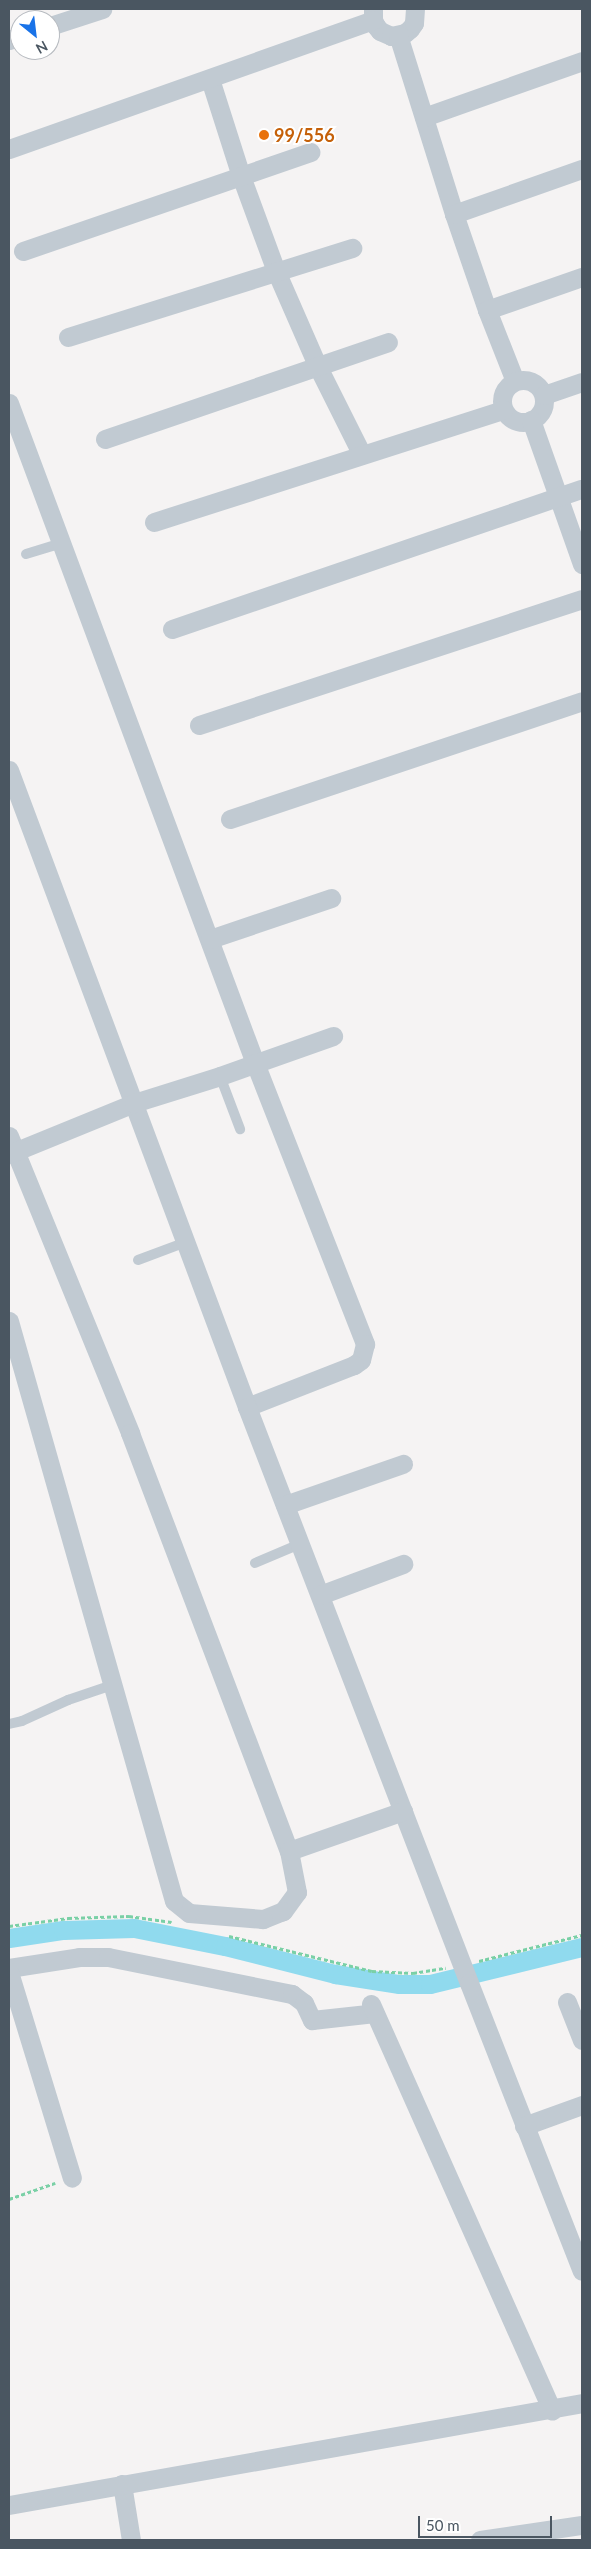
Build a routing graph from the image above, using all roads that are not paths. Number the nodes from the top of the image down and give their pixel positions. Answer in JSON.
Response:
{"nodes":[{"id":1,"x":102,"y":9,"type":"edge"},
{"id":2,"x":415,"y":9,"type":"edge"},
{"id":3,"x":373,"y":14,"type":"edge"},
{"id":4,"x":60,"y":23,"type":"edge"},
{"id":5,"x":398,"y":36,"type":"junction"},
{"id":6,"x":582,"y":61,"type":"edge"},
{"id":7,"x":210,"y":79,"type":"junction"},
{"id":8,"x":424,"y":118,"type":"junction"},
{"id":9,"x":9,"y":149,"type":"edge"},
{"id":10,"x":310,"y":152,"type":"dead end"},
{"id":11,"x":582,"y":169,"type":"edge"},
{"id":12,"x":241,"y":176,"type":"junction"},
{"id":13,"x":454,"y":214,"type":"junction"},
{"id":14,"x":352,"y":248,"type":"dead end"},
{"id":15,"x":23,"y":251,"type":"dead end"},
{"id":16,"x":276,"y":271,"type":"junction"},
{"id":17,"x":582,"y":277,"type":"edge"},
{"id":18,"x":487,"y":310,"type":"junction"},
{"id":19,"x":68,"y":338,"type":"dead end"},
{"id":20,"x":388,"y":342,"type":"dead end"},
{"id":21,"x":318,"y":367,"type":"junction"},
{"id":22,"x":515,"y":381,"type":"junction"},
{"id":23,"x":582,"y":382,"type":"edge"},
{"id":24,"x":544,"y":395,"type":"junction"},
{"id":25,"x":9,"y":403,"type":"edge"},
{"id":26,"x":503,"y":410,"type":"junction"},
{"id":27,"x":531,"y":420,"type":"junction"},
{"id":28,"x":105,"y":439,"type":"dead end"},
{"id":29,"x":362,"y":455,"type":"junction"},
{"id":30,"x":582,"y":488,"type":"edge"},
{"id":31,"x":559,"y":496,"type":"junction"},
{"id":32,"x":154,"y":522,"type":"dead end"},
{"id":33,"x":62,"y":543,"type":"junction"},
{"id":34,"x":26,"y":554,"type":"dead end"},
{"id":35,"x":582,"y":564,"type":"edge"},
{"id":36,"x":582,"y":599,"type":"edge"},
{"id":37,"x":172,"y":630,"type":"dead end"},
{"id":38,"x":582,"y":701,"type":"edge"},
{"id":39,"x":199,"y":725,"type":"dead end"},
{"id":40,"x":9,"y":770,"type":"edge"},
{"id":41,"x":230,"y":819,"type":"dead end"},
{"id":42,"x":332,"y":898,"type":"dead end"},
{"id":43,"x":210,"y":940,"type":"junction"},
{"id":44,"x":333,"y":1036,"type":"dead end"},
{"id":45,"x":255,"y":1063,"type":"junction"},
{"id":46,"x":220,"y":1076,"type":"junction"},
{"id":47,"x":134,"y":1103,"type":"junction"},
{"id":48,"x":240,"y":1129,"type":"dead end"},
{"id":49,"x":11,"y":1147,"type":"edge"},
{"id":50,"x":186,"y":1242,"type":"junction"},
{"id":51,"x":138,"y":1260,"type":"dead end"},
{"id":52,"x":9,"y":1321,"type":"edge"},
{"id":53,"x":247,"y":1407,"type":"junction"},
{"id":54,"x":403,"y":1464,"type":"dead end"},
{"id":55,"x":285,"y":1505,"type":"junction"},
{"id":56,"x":300,"y":1544,"type":"junction"},
{"id":57,"x":255,"y":1563,"type":"dead end"},
{"id":58,"x":403,"y":1564,"type":"dead end"},
{"id":59,"x":320,"y":1595,"type":"junction"},
{"id":60,"x":112,"y":1685,"type":"junction"},
{"id":61,"x":9,"y":1724,"type":"edge"},
{"id":62,"x":403,"y":1811,"type":"junction"},
{"id":63,"x":289,"y":1851,"type":"junction"},
{"id":64,"x":9,"y":1970,"type":"edge"},
{"id":65,"x":567,"y":2002,"type":"dead end"},
{"id":66,"x":582,"y":2040,"type":"edge"},
{"id":67,"x":582,"y":2106,"type":"edge"},
{"id":68,"x":524,"y":2126,"type":"junction"},
{"id":69,"x":72,"y":2178,"type":"road end"},
{"id":70,"x":582,"y":2272,"type":"edge"},
{"id":71,"x":582,"y":2403,"type":"edge"},
{"id":72,"x":552,"y":2410,"type":"junction"},
{"id":73,"x":122,"y":2484,"type":"junction"},
{"id":74,"x":9,"y":2505,"type":"edge"},
{"id":75,"x":582,"y":2525,"type":"edge"},
{"id":76,"x":131,"y":2540,"type":"edge"},
{"id":77,"x":480,"y":2540,"type":"edge"}],
"edges":[{"from":1,"to":4,"type":"street"},
{"from":2,"to":5,"type":"street"},
{"from":3,"to":5,"type":"street"},
{"from":3,"to":7,"type":"street"},
{"from":5,"to":8,"type":"street"},
{"from":6,"to":8,"type":"street"},
{"from":7,"to":9,"type":"street"},
{"from":7,"to":12,"type":"street"},
{"from":8,"to":13,"type":"street"},
{"from":10,"to":12,"type":"street"},
{"from":11,"to":13,"type":"street"},
{"from":12,"to":15,"type":"street"},
{"from":12,"to":16,"type":"street"},
{"from":13,"to":18,"type":"street"},
{"from":14,"to":16,"type":"street"},
{"from":16,"to":19,"type":"street"},
{"from":16,"to":21,"type":"street"},
{"from":17,"to":18,"type":"street"},
{"from":18,"to":22,"type":"street"},
{"from":20,"to":21,"type":"street"},
{"from":21,"to":28,"type":"street"},
{"from":21,"to":29,"type":"street"},
{"from":22,"to":24,"type":"street"},
{"from":22,"to":26,"type":"street"},
{"from":23,"to":24,"type":"street"},
{"from":24,"to":27,"type":"street"},
{"from":25,"to":33,"type":"street"},
{"from":26,"to":27,"type":"street"},
{"from":26,"to":29,"type":"street"},
{"from":27,"to":31,"type":"street"},
{"from":29,"to":32,"type":"street"},
{"from":30,"to":31,"type":"street"},
{"from":31,"to":35,"type":"street"},
{"from":31,"to":37,"type":"street"},
{"from":33,"to":34,"type":"lane"},
{"from":33,"to":43,"type":"street"},
{"from":36,"to":39,"type":"street"},
{"from":38,"to":41,"type":"street"},
{"from":40,"to":47,"type":"street"},
{"from":42,"to":43,"type":"street"},
{"from":43,"to":45,"type":"street"},
{"from":44,"to":45,"type":"street"},
{"from":45,"to":46,"type":"street"},
{"from":45,"to":53,"type":"street"},
{"from":46,"to":47,"type":"street"},
{"from":46,"to":48,"type":"lane"},
{"from":47,"to":49,"type":"street"},
{"from":47,"to":50,"type":"street"},
{"from":49,"to":63,"type":"street"},
{"from":50,"to":51,"type":"lane"},
{"from":50,"to":53,"type":"street"},
{"from":52,"to":60,"type":"street"},
{"from":53,"to":55,"type":"street"},
{"from":54,"to":55,"type":"street"},
{"from":55,"to":56,"type":"street"},
{"from":56,"to":57,"type":"lane"},
{"from":56,"to":59,"type":"street"},
{"from":58,"to":59,"type":"street"},
{"from":59,"to":62,"type":"street"},
{"from":60,"to":61,"type":"lane"},
{"from":60,"to":63,"type":"street"},
{"from":62,"to":63,"type":"street"},
{"from":62,"to":68,"type":"street"},
{"from":64,"to":69,"type":"street"},
{"from":64,"to":72,"type":"street"},
{"from":65,"to":66,"type":"street"},
{"from":67,"to":68,"type":"street"},
{"from":68,"to":70,"type":"street"},
{"from":71,"to":72,"type":"street"},
{"from":72,"to":73,"type":"street"},
{"from":73,"to":74,"type":"street"},
{"from":73,"to":76,"type":"street"},
{"from":75,"to":77,"type":"street"}]}
